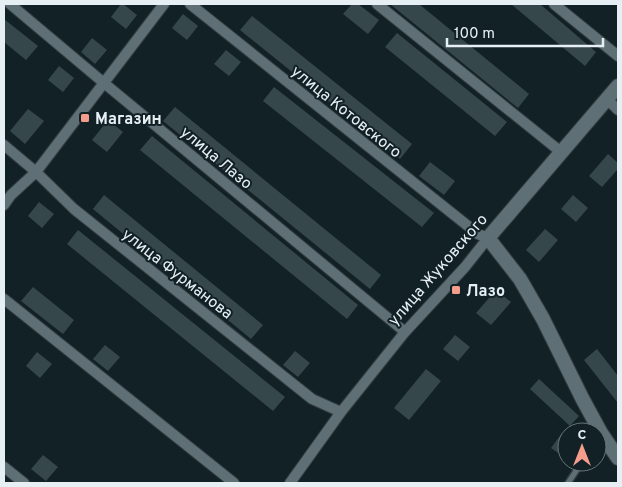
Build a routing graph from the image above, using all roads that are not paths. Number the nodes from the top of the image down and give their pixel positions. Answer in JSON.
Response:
{"nodes":[{"id":1,"x":10,"y":4,"type":"edge"},
{"id":2,"x":164,"y":4,"type":"edge"},
{"id":3,"x":190,"y":4,"type":"edge"},
{"id":4,"x":377,"y":4,"type":"edge"},
{"id":5,"x":554,"y":4,"type":"edge"},
{"id":6,"x":618,"y":56,"type":"edge"},
{"id":7,"x":104,"y":83,"type":"junction"},
{"id":8,"x":618,"y":86,"type":"edge"},
{"id":9,"x":607,"y":99,"type":"junction"},
{"id":10,"x":618,"y":110,"type":"edge"},
{"id":11,"x":4,"y":145,"type":"edge"},
{"id":12,"x":561,"y":152,"type":"junction"},
{"id":13,"x":36,"y":172,"type":"junction"},
{"id":14,"x":4,"y":205,"type":"edge"},
{"id":15,"x":488,"y":238,"type":"junction"},
{"id":16,"x":4,"y":298,"type":"edge"},
{"id":17,"x":405,"y":332,"type":"junction"},
{"id":18,"x":341,"y":412,"type":"junction"},
{"id":19,"x":593,"y":422,"type":"edge"},
{"id":20,"x":607,"y":445,"type":"edge"},
{"id":21,"x":618,"y":458,"type":"edge"},
{"id":22,"x":4,"y":467,"type":"edge"},
{"id":23,"x":575,"y":472,"type":"edge"},
{"id":24,"x":24,"y":483,"type":"edge"},
{"id":25,"x":234,"y":483,"type":"edge"},
{"id":26,"x":290,"y":483,"type":"edge"},
{"id":27,"x":568,"y":483,"type":"edge"}],
"edges":[{"from":1,"to":7,"type":"street","name":"улица Лазо"},
{"from":2,"to":7,"type":"street"},
{"from":3,"to":15,"type":"street","name":"улица Котовского"},
{"from":4,"to":12,"type":"street"},
{"from":5,"to":6,"type":"street"},
{"from":7,"to":13,"type":"street"},
{"from":7,"to":17,"type":"street","name":"улица Лазо"},
{"from":8,"to":9,"type":"street","name":"улица Жуковского"},
{"from":9,"to":10,"type":"street"},
{"from":9,"to":12,"type":"street","name":"улица Жуковского"},
{"from":11,"to":13,"type":"street","name":"улица Фурманова"},
{"from":12,"to":15,"type":"street","name":"улица Жуковского"},
{"from":13,"to":14,"type":"street"},
{"from":13,"to":18,"type":"street","name":"улица Фурманова"},
{"from":15,"to":17,"type":"street","name":"улица Жуковского"},
{"from":15,"to":19,"type":"street"},
{"from":16,"to":25,"type":"street"},
{"from":17,"to":18,"type":"street","name":"улица Жуковского"},
{"from":18,"to":26,"type":"street","name":"улица Жуковского"},
{"from":20,"to":21,"type":"street"},
{"from":22,"to":24,"type":"street"},
{"from":23,"to":27,"type":"lane"}]}
